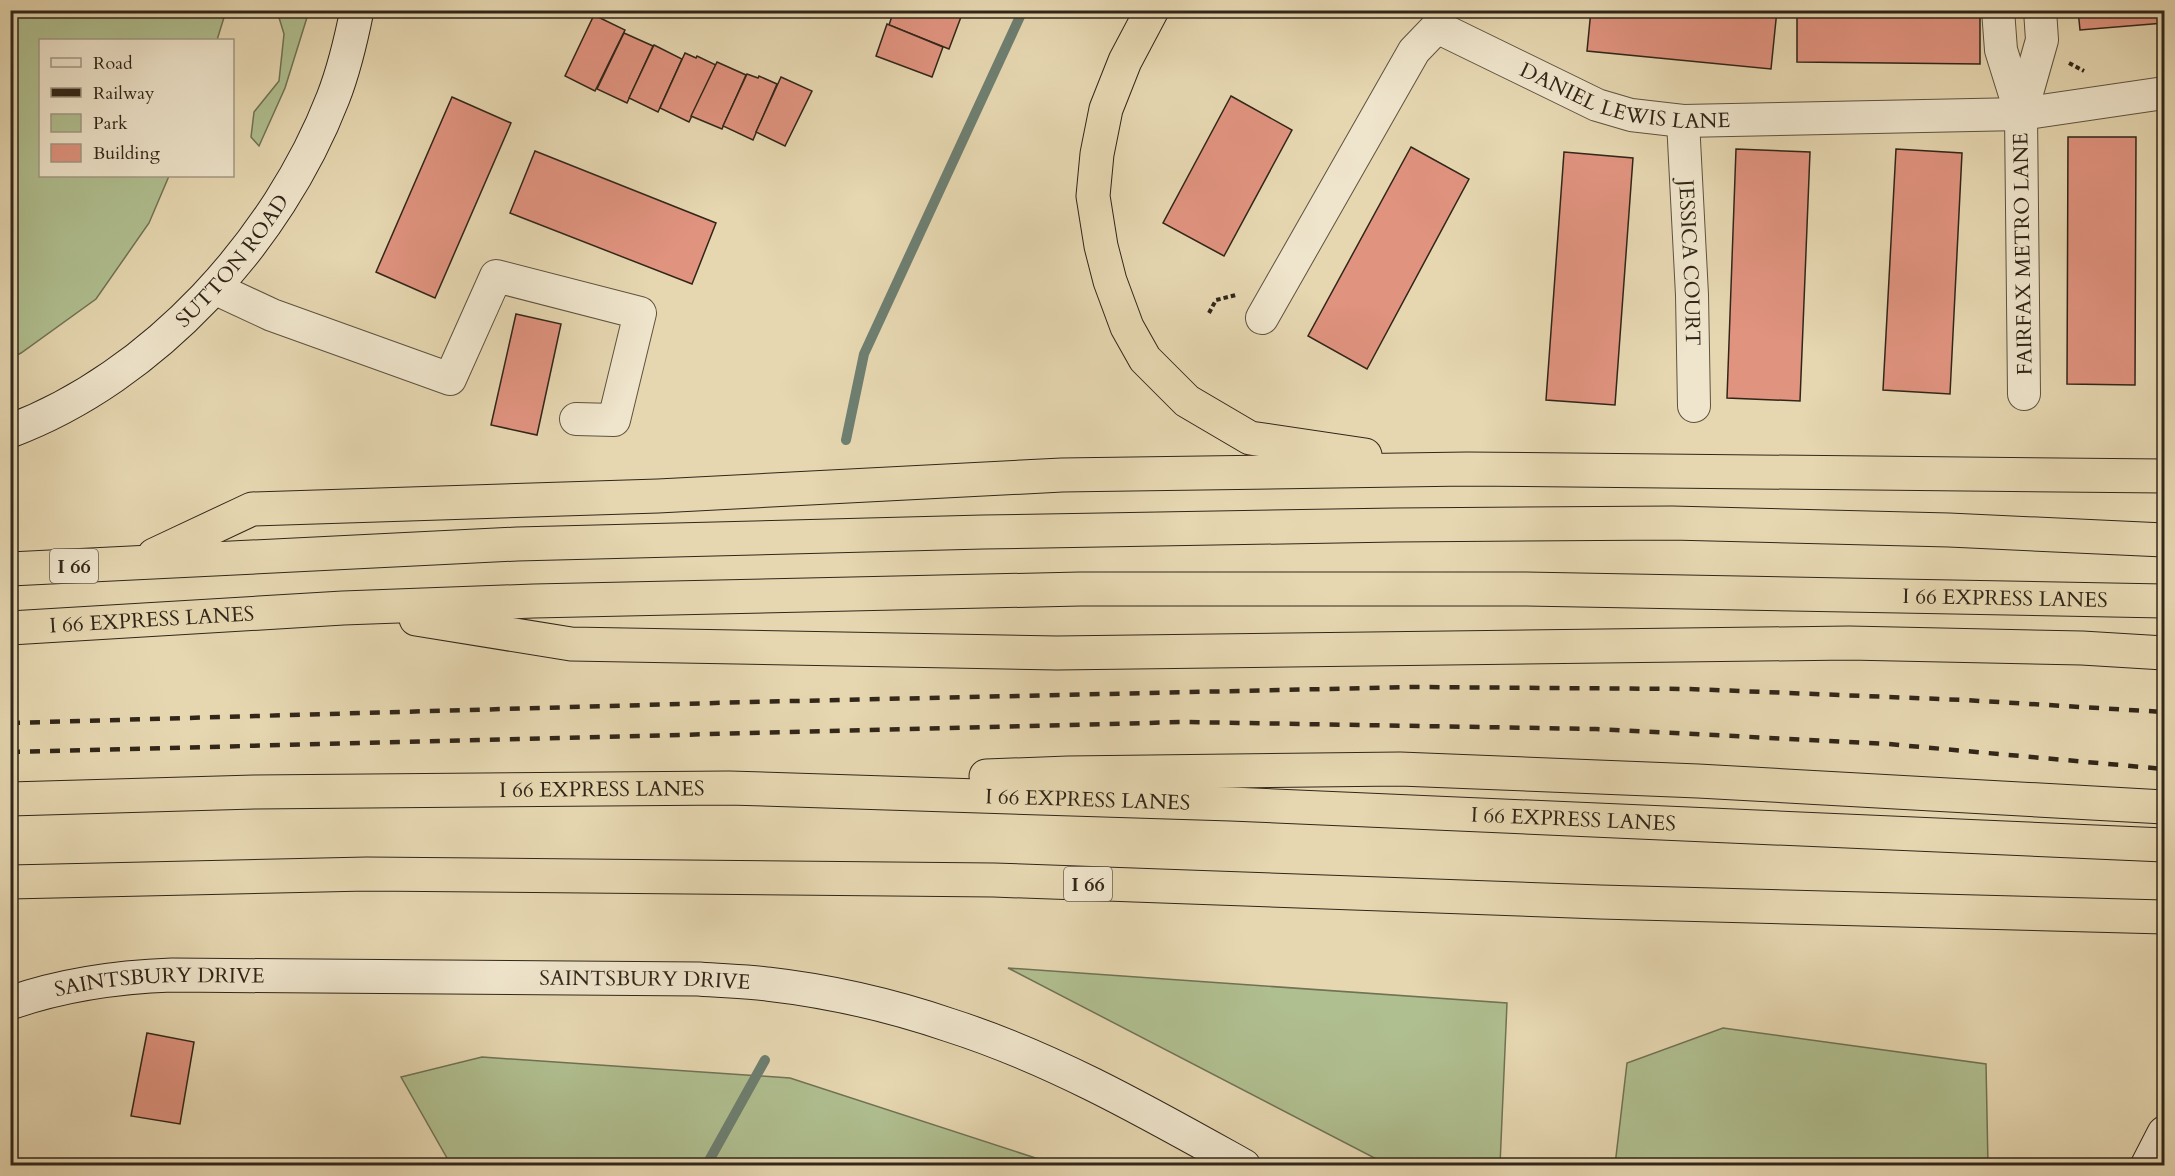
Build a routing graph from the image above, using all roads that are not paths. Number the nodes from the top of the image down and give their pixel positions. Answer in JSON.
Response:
{"nodes":[{"id":1,"x":357,"y":10,"type":"edge"},
{"id":2,"x":1152,"y":10,"type":"edge"},
{"id":3,"x":1998,"y":10,"type":"edge"},
{"id":4,"x":2040,"y":10,"type":"edge"},
{"id":5,"x":2164,"y":93,"type":"edge"},
{"id":6,"x":2021,"y":114,"type":"junction"},
{"id":7,"x":1683,"y":121,"type":"junction"},
{"id":8,"x":214,"y":288,"type":"junction"},
{"id":9,"x":1262,"y":318,"type":"dead end"},
{"id":10,"x":2024,"y":394,"type":"dead end"},
{"id":11,"x":1694,"y":406,"type":"dead end"},
{"id":12,"x":576,"y":419,"type":"dead end"},
{"id":13,"x":10,"y":431,"type":"edge"},
{"id":14,"x":1467,"y":469,"type":"junction"},
{"id":15,"x":2164,"y":476,"type":"edge"},
{"id":16,"x":2164,"y":540,"type":"edge"},
{"id":17,"x":138,"y":562,"type":"junction"},
{"id":18,"x":10,"y":569,"type":"edge"},
{"id":19,"x":2164,"y":601,"type":"edge"},
{"id":20,"x":343,"y":608,"type":"junction"},
{"id":21,"x":10,"y":627,"type":"edge"},
{"id":22,"x":2164,"y":653,"type":"edge"},
{"id":23,"x":729,"y":788,"type":"junction"},
{"id":24,"x":10,"y":799,"type":"edge"},
{"id":25,"x":2164,"y":807,"type":"edge"},
{"id":26,"x":2164,"y":845,"type":"edge"},
{"id":27,"x":10,"y":882,"type":"edge"},
{"id":28,"x":2164,"y":917,"type":"edge"},
{"id":29,"x":10,"y":1003,"type":"edge"},
{"id":30,"x":2164,"y":1133,"type":"edge"},
{"id":31,"x":1244,"y":1166,"type":"edge"},
{"id":32,"x":2147,"y":1166,"type":"edge"}],
"edges":[{"from":1,"to":8,"type":"street","name":"SUTTON ROAD"},
{"from":2,"to":14,"type":"highway"},
{"from":3,"to":6,"type":"street","name":"FAIRFAX METRO LANE"},
{"from":4,"to":6,"type":"street","name":"FAIRFAX METRO LANE"},
{"from":5,"to":6,"type":"street","name":"DANIEL LEWIS LANE"},
{"from":6,"to":7,"type":"street","name":"DANIEL LEWIS LANE"},
{"from":6,"to":10,"type":"street","name":"FAIRFAX METRO LANE"},
{"from":7,"to":9,"type":"street","name":"DANIEL LEWIS LANE"},
{"from":7,"to":11,"type":"street","name":"JESSICA COURT"},
{"from":8,"to":12,"type":"street"},
{"from":8,"to":13,"type":"street","name":"SUTTON ROAD"},
{"from":14,"to":15,"type":"highway"},
{"from":14,"to":17,"type":"highway"},
{"from":16,"to":17,"type":"highway","number":"I 66"},
{"from":17,"to":18,"type":"highway","number":"I 66"},
{"from":19,"to":20,"type":"highway","name":"I 66 EXPRESS LANES"},
{"from":20,"to":21,"type":"highway","name":"I 66 EXPRESS LANES"},
{"from":20,"to":22,"type":"highway"},
{"from":23,"to":24,"type":"highway","name":"I 66 EXPRESS LANES"},
{"from":23,"to":25,"type":"highway"},
{"from":23,"to":26,"type":"highway","name":"I 66 EXPRESS LANES"},
{"from":27,"to":28,"type":"highway","number":"I 66"},
{"from":29,"to":31,"type":"street","name":"SAINTSBURY DRIVE"},
{"from":30,"to":32,"type":"street"}]}
